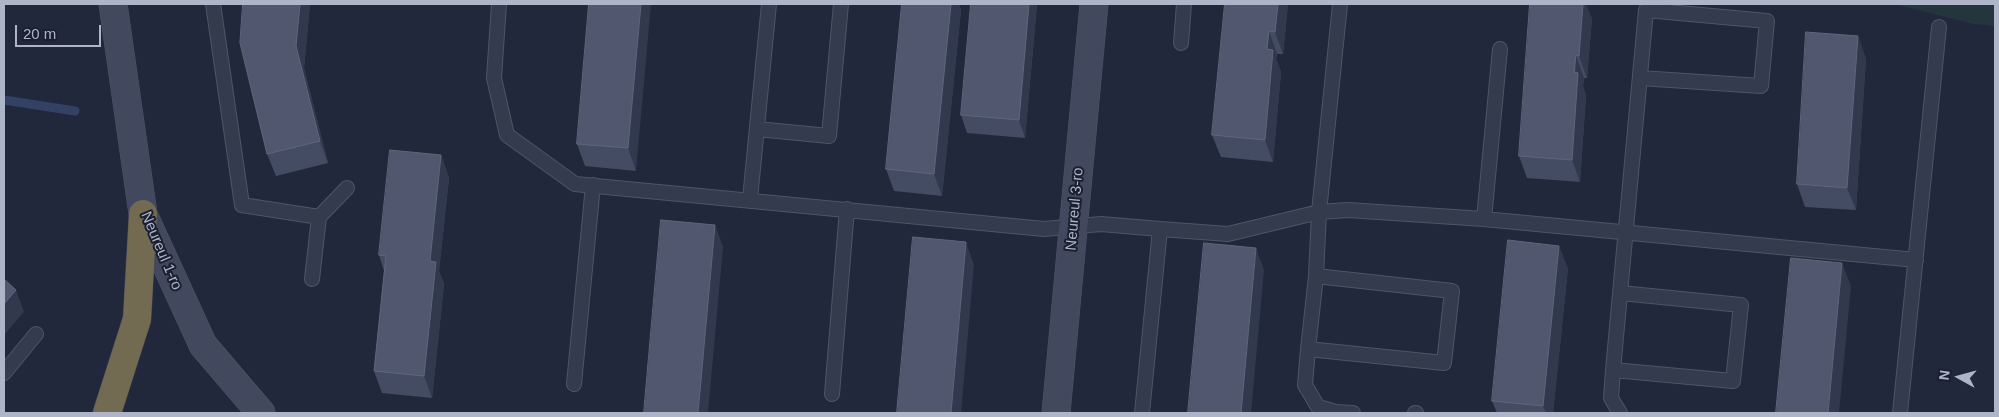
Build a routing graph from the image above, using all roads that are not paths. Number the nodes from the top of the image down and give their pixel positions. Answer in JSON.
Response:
{"nodes":[{"id":1,"x":113,"y":4,"type":"edge"},
{"id":2,"x":213,"y":4,"type":"edge"},
{"id":3,"x":500,"y":4,"type":"edge"},
{"id":4,"x":769,"y":4,"type":"edge"},
{"id":5,"x":841,"y":4,"type":"edge"},
{"id":6,"x":1094,"y":4,"type":"edge"},
{"id":7,"x":1184,"y":4,"type":"edge"},
{"id":8,"x":1340,"y":4,"type":"edge"},
{"id":9,"x":1939,"y":27,"type":"dead end"},
{"id":10,"x":1181,"y":43,"type":"dead end"},
{"id":11,"x":1500,"y":48,"type":"dead end"},
{"id":12,"x":1640,"y":78,"type":"junction"},
{"id":13,"x":757,"y":129,"type":"junction"},
{"id":14,"x":593,"y":185,"type":"junction"},
{"id":15,"x":348,"y":188,"type":"dead end"},
{"id":16,"x":750,"y":199,"type":"junction"},
{"id":17,"x":847,"y":209,"type":"junction"},
{"id":18,"x":1319,"y":212,"type":"junction"},
{"id":19,"x":142,"y":214,"type":"junction"},
{"id":20,"x":319,"y":217,"type":"junction"},
{"id":21,"x":1484,"y":219,"type":"junction"},
{"id":22,"x":1073,"y":227,"type":"junction"},
{"id":23,"x":1160,"y":229,"type":"junction"},
{"id":24,"x":1626,"y":232,"type":"junction"},
{"id":25,"x":1916,"y":260,"type":"junction"},
{"id":26,"x":1316,"y":276,"type":"junction"},
{"id":27,"x":312,"y":279,"type":"dead end"},
{"id":28,"x":1621,"y":293,"type":"junction"},
{"id":29,"x":36,"y":334,"type":"dead end"},
{"id":30,"x":1308,"y":349,"type":"junction"},
{"id":31,"x":1613,"y":370,"type":"junction"},
{"id":32,"x":4,"y":373,"type":"edge"},
{"id":33,"x":574,"y":384,"type":"dead end"},
{"id":34,"x":832,"y":394,"type":"dead end"},
{"id":35,"x":107,"y":413,"type":"edge"},
{"id":36,"x":261,"y":413,"type":"edge"},
{"id":37,"x":1056,"y":413,"type":"edge"},
{"id":38,"x":1142,"y":413,"type":"edge"},
{"id":39,"x":1353,"y":413,"type":"edge"},
{"id":40,"x":1620,"y":413,"type":"edge"},
{"id":41,"x":1900,"y":413,"type":"edge"}],
"edges":[{"from":1,"to":19,"type":"street","name":"Neureul 1-ro"},
{"from":2,"to":20,"type":"lane"},
{"from":3,"to":14,"type":"lane"},
{"from":4,"to":13,"type":"lane"},
{"from":5,"to":13,"type":"lane"},
{"from":6,"to":22,"type":"street","name":"Neureul 3-ro"},
{"from":7,"to":10,"type":"lane"},
{"from":8,"to":18,"type":"lane"},
{"from":9,"to":25,"type":"lane"},
{"from":11,"to":21,"type":"lane"},
{"from":12,"to":12,"type":"lane"},
{"from":12,"to":24,"type":"lane"},
{"from":13,"to":16,"type":"lane"},
{"from":14,"to":16,"type":"lane"},
{"from":14,"to":33,"type":"lane"},
{"from":15,"to":20,"type":"lane"},
{"from":16,"to":17,"type":"lane"},
{"from":17,"to":22,"type":"lane"},
{"from":17,"to":34,"type":"lane"},
{"from":18,"to":21,"type":"lane"},
{"from":18,"to":23,"type":"lane"},
{"from":18,"to":26,"type":"lane"},
{"from":19,"to":35,"type":"highway"},
{"from":19,"to":36,"type":"street","name":"Neureul 1-ro"},
{"from":20,"to":27,"type":"lane"},
{"from":21,"to":24,"type":"lane"},
{"from":22,"to":23,"type":"lane"},
{"from":22,"to":37,"type":"street","name":"Neureul 3-ro"},
{"from":23,"to":38,"type":"lane"},
{"from":24,"to":25,"type":"lane"},
{"from":24,"to":28,"type":"lane"},
{"from":25,"to":41,"type":"lane"},
{"from":26,"to":30,"type":"lane"},
{"from":26,"to":30,"type":"lane"},
{"from":28,"to":31,"type":"lane"},
{"from":28,"to":31,"type":"lane"},
{"from":29,"to":32,"type":"lane"},
{"from":30,"to":39,"type":"lane"},
{"from":31,"to":40,"type":"lane"}]}
